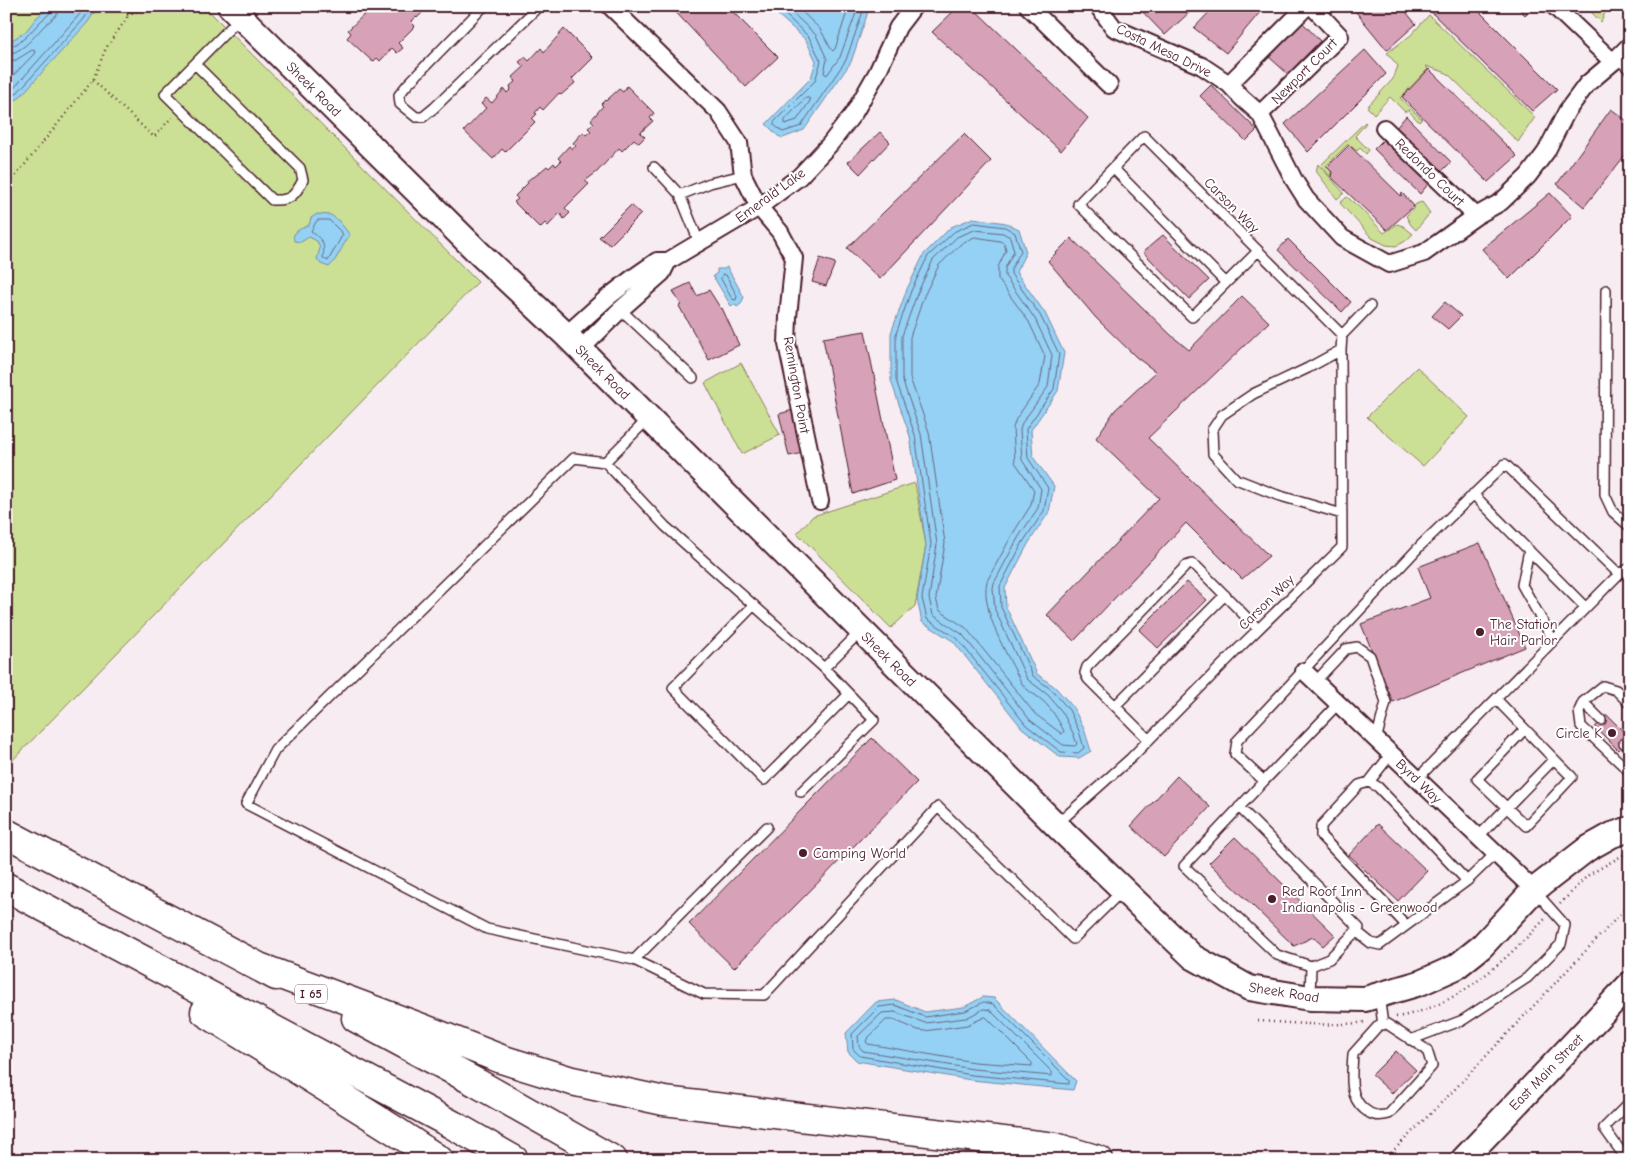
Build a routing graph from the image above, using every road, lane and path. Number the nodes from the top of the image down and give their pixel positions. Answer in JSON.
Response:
{"nodes":[{"id":1,"x":128,"y":6,"type":"edge"},
{"id":2,"x":140,"y":6,"type":"edge"},
{"id":3,"x":484,"y":6,"type":"edge"},
{"id":4,"x":539,"y":6,"type":"edge"},
{"id":5,"x":610,"y":6,"type":"edge"},
{"id":6,"x":914,"y":6,"type":"edge"},
{"id":7,"x":1028,"y":6,"type":"edge"},
{"id":8,"x":1098,"y":6,"type":"edge"},
{"id":9,"x":1307,"y":6,"type":"edge"},
{"id":10,"x":1312,"y":6,"type":"edge"},
{"id":11,"x":1554,"y":6,"type":"edge"},
{"id":12,"x":236,"y":12,"type":"edge"},
{"id":13,"x":127,"y":15,"type":"junction"},
{"id":14,"x":1630,"y":45,"type":"edge"},
{"id":15,"x":1615,"y":60,"type":"junction"},
{"id":16,"x":195,"y":64,"type":"junction"},
{"id":17,"x":1630,"y":70,"type":"edge"},
{"id":18,"x":93,"y":80,"type":"junction"},
{"id":19,"x":1229,"y":84,"type":"junction"},
{"id":20,"x":1109,"y":85,"type":"dead end"},
{"id":21,"x":180,"y":109,"type":"junction"},
{"id":22,"x":1260,"y":114,"type":"junction"},
{"id":23,"x":1384,"y":128,"type":"dead end"},
{"id":24,"x":654,"y":167,"type":"dead end"},
{"id":25,"x":1113,"y":168,"type":"junction"},
{"id":26,"x":743,"y":175,"type":"junction"},
{"id":27,"x":6,"y":188,"type":"edge"},
{"id":28,"x":680,"y":194,"type":"junction"},
{"id":29,"x":759,"y":207,"type":"junction"},
{"id":30,"x":1476,"y":216,"type":"junction"},
{"id":31,"x":699,"y":242,"type":"junction"},
{"id":32,"x":1258,"y":251,"type":"junction"},
{"id":33,"x":668,"y":261,"type":"junction"},
{"id":34,"x":1226,"y":283,"type":"junction"},
{"id":35,"x":1606,"y":290,"type":"dead end"},
{"id":36,"x":607,"y":298,"type":"junction"},
{"id":37,"x":1370,"y":306,"type":"dead end"},
{"id":38,"x":620,"y":310,"type":"junction"},
{"id":39,"x":1342,"y":335,"type":"junction"},
{"id":40,"x":573,"y":343,"type":"junction"},
{"id":41,"x":1341,"y":350,"type":"junction"},
{"id":42,"x":693,"y":378,"type":"dead end"},
{"id":43,"x":650,"y":418,"type":"junction"},
{"id":44,"x":606,"y":462,"type":"junction"},
{"id":45,"x":1474,"y":494,"type":"junction"},
{"id":46,"x":820,"y":500,"type":"dead end"},
{"id":47,"x":1342,"y":514,"type":"junction"},
{"id":48,"x":1630,"y":527,"type":"edge"},
{"id":49,"x":1529,"y":550,"type":"junction"},
{"id":50,"x":1630,"y":568,"type":"edge"},
{"id":51,"x":1619,"y":574,"type":"junction"},
{"id":52,"x":1225,"y":596,"type":"junction"},
{"id":53,"x":754,"y":605,"type":"junction"},
{"id":54,"x":1585,"y":607,"type":"junction"},
{"id":55,"x":1258,"y":629,"type":"junction"},
{"id":56,"x":862,"y":631,"type":"junction"},
{"id":57,"x":1553,"y":640,"type":"junction"},
{"id":58,"x":824,"y":668,"type":"junction"},
{"id":59,"x":1309,"y":677,"type":"junction"},
{"id":60,"x":849,"y":694,"type":"junction"},
{"id":61,"x":1496,"y":699,"type":"junction"},
{"id":62,"x":1583,"y":702,"type":"junction"},
{"id":63,"x":1338,"y":704,"type":"junction"},
{"id":64,"x":1630,"y":704,"type":"edge"},
{"id":65,"x":1115,"y":706,"type":"junction"},
{"id":66,"x":1601,"y":720,"type":"dead end"},
{"id":67,"x":1525,"y":729,"type":"junction"},
{"id":68,"x":1150,"y":740,"type":"junction"},
{"id":69,"x":1376,"y":740,"type":"junction"},
{"id":70,"x":1391,"y":754,"type":"junction"},
{"id":71,"x":1554,"y":759,"type":"junction"},
{"id":72,"x":1630,"y":772,"type":"edge"},
{"id":73,"x":1417,"y":779,"type":"junction"},
{"id":74,"x":1264,"y":782,"type":"junction"},
{"id":75,"x":1369,"y":782,"type":"junction"},
{"id":76,"x":801,"y":792,"type":"dead end"},
{"id":77,"x":1239,"y":808,"type":"junction"},
{"id":78,"x":1507,"y":808,"type":"junction"},
{"id":79,"x":1056,"y":825,"type":"junction"},
{"id":80,"x":767,"y":827,"type":"dead end"},
{"id":81,"x":1630,"y":829,"type":"edge"},
{"id":82,"x":6,"y":833,"type":"edge"},
{"id":83,"x":1478,"y":837,"type":"junction"},
{"id":84,"x":1496,"y":854,"type":"junction"},
{"id":85,"x":1467,"y":881,"type":"junction"},
{"id":86,"x":6,"y":888,"type":"edge"},
{"id":87,"x":1124,"y":890,"type":"junction"},
{"id":88,"x":1534,"y":890,"type":"junction"},
{"id":89,"x":1630,"y":904,"type":"edge"},
{"id":90,"x":1406,"y":925,"type":"junction"},
{"id":91,"x":1356,"y":931,"type":"junction"},
{"id":92,"x":634,"y":960,"type":"junction"},
{"id":93,"x":1311,"y":966,"type":"junction"},
{"id":94,"x":260,"y":967,"type":"junction"},
{"id":95,"x":1630,"y":984,"type":"edge"},
{"id":96,"x":1379,"y":995,"type":"junction"},
{"id":97,"x":1310,"y":998,"type":"junction"},
{"id":98,"x":1383,"y":1025,"type":"junction"},
{"id":99,"x":1410,"y":1040,"type":"junction"},
{"id":100,"x":1630,"y":1102,"type":"edge"},
{"id":101,"x":439,"y":1160,"type":"edge"},
{"id":102,"x":514,"y":1160,"type":"edge"},
{"id":103,"x":613,"y":1160,"type":"edge"},
{"id":104,"x":1099,"y":1160,"type":"edge"},
{"id":105,"x":1384,"y":1160,"type":"edge"},
{"id":106,"x":1463,"y":1160,"type":"edge"},
{"id":107,"x":1627,"y":1160,"type":"edge"}],
"edges":[{"from":1,"to":13,"type":"path"},
{"from":2,"to":13,"type":"path"},
{"from":3,"to":4,"type":"lane"},
{"from":5,"to":26,"type":"street","name":"Remington Point"},
{"from":6,"to":29,"type":"street","name":"Emerald Lake"},
{"from":7,"to":20,"type":"street"},
{"from":8,"to":19,"type":"street","name":"Costa Mesa Drive"},
{"from":9,"to":19,"type":"street"},
{"from":10,"to":22,"type":"street","name":"Newport Court"},
{"from":11,"to":15,"type":"street"},
{"from":12,"to":16,"type":"lane"},
{"from":12,"to":40,"type":"street","name":"Sheek Road"},
{"from":13,"to":18,"type":"path"},
{"from":14,"to":15,"type":"street"},
{"from":15,"to":17,"type":"lane"},
{"from":15,"to":30,"type":"street"},
{"from":16,"to":21,"type":"lane"},
{"from":16,"to":21,"type":"lane"},
{"from":18,"to":21,"type":"path"},
{"from":18,"to":27,"type":"path"},
{"from":19,"to":22,"type":"street","name":"Costa Mesa Drive"},
{"from":22,"to":30,"type":"street","name":"Costa Mesa Drive"},
{"from":23,"to":30,"type":"street","name":"Redondo Court"},
{"from":24,"to":28,"type":"lane"},
{"from":25,"to":32,"type":"lane","name":"Carson Way"},
{"from":25,"to":34,"type":"lane"},
{"from":25,"to":34,"type":"lane"},
{"from":26,"to":28,"type":"lane"},
{"from":26,"to":29,"type":"street","name":"Remington Point"},
{"from":28,"to":31,"type":"lane"},
{"from":29,"to":31,"type":"street","name":"Emerald Lake"},
{"from":29,"to":46,"type":"street","name":"Remington Point"},
{"from":31,"to":33,"type":"street","name":"Emerald Lake"},
{"from":32,"to":34,"type":"lane"},
{"from":32,"to":39,"type":"lane","name":"Carson Way"},
{"from":33,"to":36,"type":"street","name":"Emerald Lake"},
{"from":33,"to":38,"type":"street","name":"Emerald Lake"},
{"from":35,"to":48,"type":"lane"},
{"from":36,"to":38,"type":"lane"},
{"from":36,"to":40,"type":"street","name":"Emerald Lake"},
{"from":37,"to":39,"type":"lane"},
{"from":38,"to":40,"type":"street","name":"Emerald Lake"},
{"from":38,"to":42,"type":"lane"},
{"from":39,"to":41,"type":"lane","name":"Carson Way"},
{"from":40,"to":43,"type":"street","name":"Sheek Road"},
{"from":41,"to":47,"type":"lane","name":"Carson Way"},
{"from":41,"to":47,"type":"lane"},
{"from":43,"to":44,"type":"lane"},
{"from":43,"to":56,"type":"street","name":"Sheek Road"},
{"from":44,"to":53,"type":"lane"},
{"from":44,"to":92,"type":"lane"},
{"from":45,"to":49,"type":"lane"},
{"from":45,"to":51,"type":"lane"},
{"from":45,"to":59,"type":"lane"},
{"from":47,"to":55,"type":"lane","name":"Carson Way"},
{"from":49,"to":54,"type":"lane"},
{"from":49,"to":57,"type":"lane"},
{"from":50,"to":51,"type":"lane"},
{"from":51,"to":54,"type":"lane"},
{"from":52,"to":55,"type":"lane"},
{"from":52,"to":65,"type":"lane"},
{"from":52,"to":65,"type":"lane"},
{"from":53,"to":58,"type":"lane"},
{"from":53,"to":60,"type":"lane"},
{"from":54,"to":57,"type":"lane"},
{"from":55,"to":68,"type":"lane","name":"Carson Way"},
{"from":56,"to":58,"type":"lane"},
{"from":56,"to":79,"type":"street","name":"Sheek Road"},
{"from":57,"to":61,"type":"lane"},
{"from":58,"to":60,"type":"lane"},
{"from":59,"to":63,"type":"street","name":"Byrd Way"},
{"from":59,"to":69,"type":"lane"},
{"from":59,"to":74,"type":"lane"},
{"from":60,"to":76,"type":"lane"},
{"from":61,"to":67,"type":"lane"},
{"from":61,"to":73,"type":"lane"},
{"from":62,"to":64,"type":"lane"},
{"from":62,"to":66,"type":"lane"},
{"from":62,"to":72,"type":"lane"},
{"from":63,"to":69,"type":"street","name":"Byrd Way"},
{"from":63,"to":74,"type":"lane"},
{"from":65,"to":68,"type":"lane"},
{"from":67,"to":71,"type":"lane"},
{"from":67,"to":78,"type":"lane"},
{"from":68,"to":79,"type":"lane","name":"Carson Way"},
{"from":69,"to":70,"type":"street","name":"Byrd Way"},
{"from":70,"to":73,"type":"street","name":"Byrd Way"},
{"from":70,"to":75,"type":"lane"},
{"from":71,"to":78,"type":"lane"},
{"from":71,"to":78,"type":"lane"},
{"from":73,"to":83,"type":"street","name":"Byrd Way"},
{"from":74,"to":77,"type":"lane"},
{"from":75,"to":85,"type":"lane"},
{"from":75,"to":90,"type":"lane"},
{"from":77,"to":91,"type":"lane"},
{"from":77,"to":93,"type":"lane"},
{"from":78,"to":83,"type":"lane"},
{"from":79,"to":87,"type":"street","name":"Sheek Road"},
{"from":80,"to":92,"type":"lane"},
{"from":81,"to":88,"type":"street","name":"Sheek Road"},
{"from":82,"to":94,"type":"highway","number":"I 65"},
{"from":83,"to":84,"type":"street","name":"Byrd Way"},
{"from":84,"to":85,"type":"lane"},
{"from":84,"to":88,"type":"street","name":"Byrd Way"},
{"from":85,"to":90,"type":"lane"},
{"from":86,"to":101,"type":"highway"},
{"from":86,"to":102,"type":"highway"},
{"from":87,"to":92,"type":"lane"},
{"from":87,"to":97,"type":"street","name":"Sheek Road"},
{"from":88,"to":96,"type":"street","name":"Sheek Road"},
{"from":88,"to":99,"type":"lane"},
{"from":89,"to":105,"type":"path"},
{"from":90,"to":91,"type":"lane"},
{"from":91,"to":93,"type":"lane"},
{"from":93,"to":97,"type":"lane"},
{"from":94,"to":103,"type":"highway","number":"I 65"},
{"from":94,"to":104,"type":"highway"},
{"from":95,"to":106,"type":"street","name":"East Main Street"},
{"from":96,"to":97,"type":"street","name":"Sheek Road"},
{"from":96,"to":98,"type":"lane"},
{"from":98,"to":99,"type":"lane"},
{"from":98,"to":99,"type":"lane"},
{"from":100,"to":107,"type":"lane"}]}
